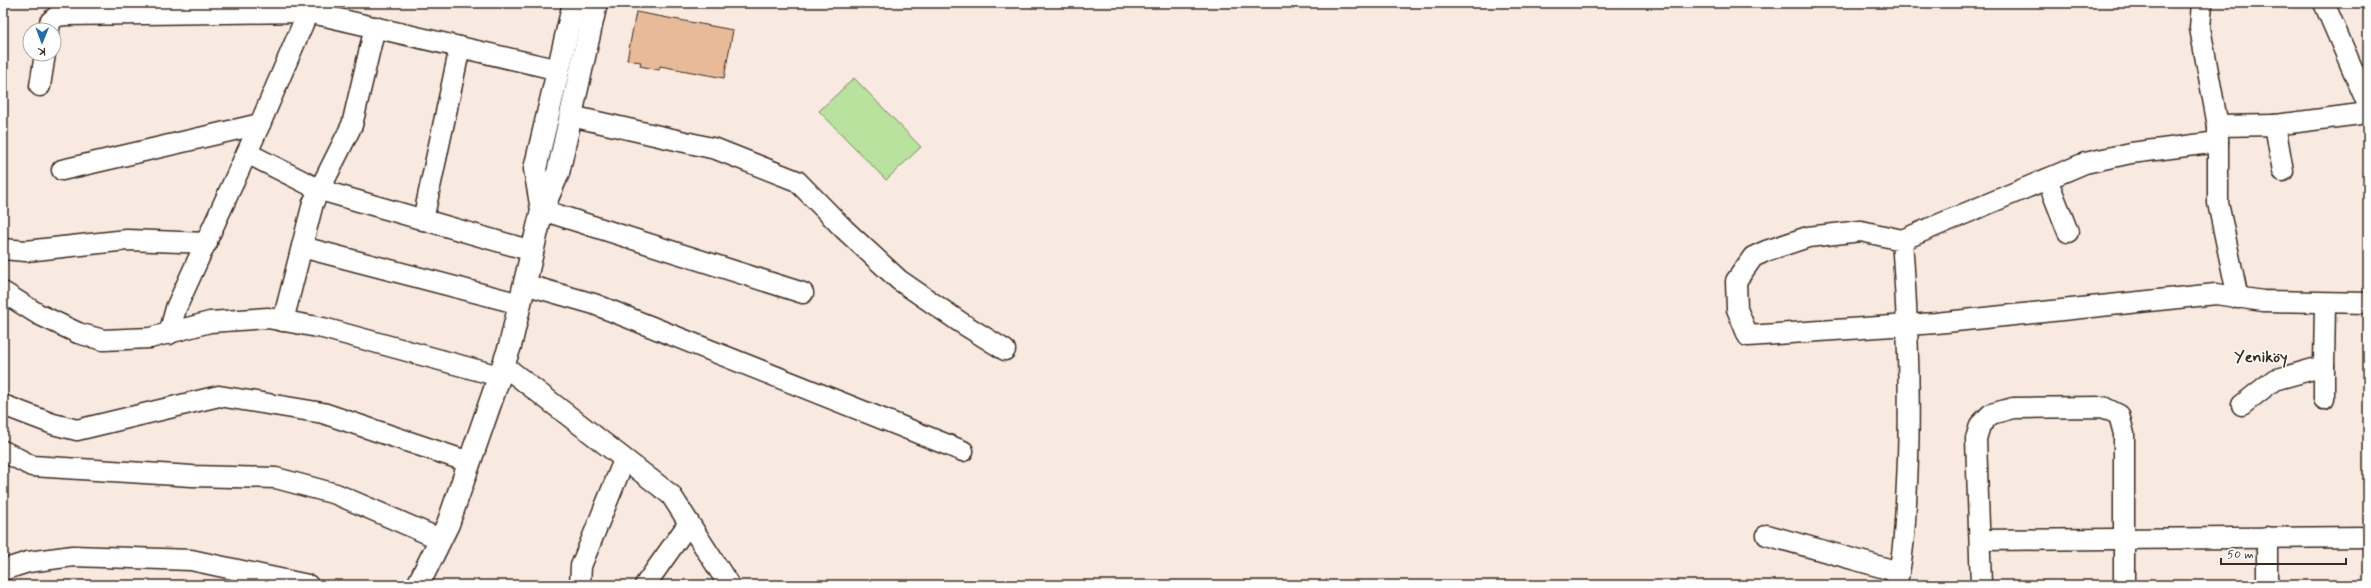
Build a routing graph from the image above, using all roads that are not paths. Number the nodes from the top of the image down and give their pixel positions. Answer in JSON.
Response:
{"nodes":[{"id":1,"x":574,"y":3,"type":"edge"},
{"id":2,"x":596,"y":3,"type":"edge"},
{"id":3,"x":2202,"y":3,"type":"edge"},
{"id":4,"x":2324,"y":3,"type":"edge"},
{"id":5,"x":124,"y":8,"type":"edge"},
{"id":6,"x":202,"y":8,"type":"edge"},
{"id":7,"x":311,"y":8,"type":"edge"},
{"id":8,"x":50,"y":22,"type":"edge"},
{"id":9,"x":375,"y":27,"type":"junction"},
{"id":10,"x":460,"y":47,"type":"junction"},
{"id":11,"x":44,"y":62,"type":"edge"},
{"id":12,"x":559,"y":70,"type":"junction"},
{"id":13,"x":40,"y":86,"type":"dead end"},
{"id":14,"x":2368,"y":104,"type":"edge"},
{"id":15,"x":2368,"y":113,"type":"edge"},
{"id":16,"x":571,"y":116,"type":"junction"},
{"id":17,"x":260,"y":124,"type":"junction"},
{"id":18,"x":2275,"y":125,"type":"junction"},
{"id":19,"x":2218,"y":134,"type":"junction"},
{"id":20,"x":247,"y":153,"type":"junction"},
{"id":21,"x":62,"y":170,"type":"dead end"},
{"id":22,"x":2283,"y":171,"type":"dead end"},
{"id":23,"x":2047,"y":179,"type":"junction"},
{"id":24,"x":320,"y":190,"type":"junction"},
{"id":25,"x":542,"y":210,"type":"junction"},
{"id":26,"x":423,"y":220,"type":"junction"},
{"id":27,"x":2068,"y":232,"type":"dead end"},
{"id":28,"x":1902,"y":240,"type":"junction"},
{"id":29,"x":207,"y":243,"type":"junction"},
{"id":30,"x":302,"y":247,"type":"junction"},
{"id":31,"x":3,"y":249,"type":"edge"},
{"id":32,"x":532,"y":251,"type":"junction"},
{"id":33,"x":3,"y":292,"type":"edge"},
{"id":34,"x":803,"y":293,"type":"dead end"},
{"id":35,"x":522,"y":294,"type":"junction"},
{"id":36,"x":2238,"y":298,"type":"junction"},
{"id":37,"x":2325,"y":302,"type":"junction"},
{"id":38,"x":2368,"y":304,"type":"edge"},
{"id":39,"x":283,"y":321,"type":"junction"},
{"id":40,"x":1908,"y":325,"type":"junction"},
{"id":41,"x":169,"y":334,"type":"junction"},
{"id":42,"x":1004,"y":350,"type":"dead end"},
{"id":43,"x":2324,"y":366,"type":"junction"},
{"id":44,"x":501,"y":370,"type":"junction"},
{"id":45,"x":2324,"y":399,"type":"dead end"},
{"id":46,"x":3,"y":405,"type":"edge"},
{"id":47,"x":2242,"y":405,"type":"dead end"},
{"id":48,"x":3,"y":451,"type":"edge"},
{"id":49,"x":963,"y":451,"type":"dead end"},
{"id":50,"x":624,"y":460,"type":"junction"},
{"id":51,"x":469,"y":462,"type":"junction"},
{"id":52,"x":689,"y":523,"type":"junction"},
{"id":53,"x":1767,"y":536,"type":"dead end"},
{"id":54,"x":2125,"y":537,"type":"junction"},
{"id":55,"x":2267,"y":537,"type":"junction"},
{"id":56,"x":2368,"y":537,"type":"edge"},
{"id":57,"x":440,"y":539,"type":"junction"},
{"id":58,"x":1980,"y":540,"type":"junction"},
{"id":59,"x":3,"y":570,"type":"edge"},
{"id":60,"x":1898,"y":579,"type":"edge"},
{"id":61,"x":308,"y":585,"type":"edge"},
{"id":62,"x":418,"y":585,"type":"edge"},
{"id":63,"x":580,"y":585,"type":"edge"},
{"id":64,"x":645,"y":585,"type":"edge"},
{"id":65,"x":729,"y":585,"type":"edge"},
{"id":66,"x":1981,"y":585,"type":"edge"},
{"id":67,"x":2124,"y":585,"type":"edge"},
{"id":68,"x":2267,"y":585,"type":"edge"}],
"edges":[{"from":1,"to":12,"type":"main road"},
{"from":2,"to":16,"type":"main road"},
{"from":3,"to":19,"type":"street"},
{"from":4,"to":14,"type":"street"},
{"from":5,"to":6,"type":"street"},
{"from":5,"to":8,"type":"street"},
{"from":6,"to":7,"type":"street"},
{"from":7,"to":9,"type":"street"},
{"from":7,"to":17,"type":"street"},
{"from":9,"to":10,"type":"street"},
{"from":9,"to":24,"type":"street"},
{"from":10,"to":12,"type":"street"},
{"from":10,"to":26,"type":"street"},
{"from":11,"to":13,"type":"street"},
{"from":12,"to":25,"type":"main road"},
{"from":15,"to":18,"type":"street"},
{"from":16,"to":25,"type":"main road"},
{"from":16,"to":42,"type":"street"},
{"from":17,"to":20,"type":"street"},
{"from":17,"to":21,"type":"street"},
{"from":18,"to":19,"type":"street"},
{"from":18,"to":22,"type":"street"},
{"from":19,"to":23,"type":"street"},
{"from":19,"to":36,"type":"street"},
{"from":20,"to":24,"type":"street"},
{"from":20,"to":29,"type":"street"},
{"from":23,"to":27,"type":"street"},
{"from":23,"to":28,"type":"street"},
{"from":24,"to":26,"type":"street"},
{"from":24,"to":30,"type":"street"},
{"from":25,"to":32,"type":"main road"},
{"from":25,"to":34,"type":"street"},
{"from":26,"to":32,"type":"street"},
{"from":28,"to":40,"type":"street"},
{"from":28,"to":40,"type":"street"},
{"from":29,"to":31,"type":"street"},
{"from":29,"to":41,"type":"street"},
{"from":30,"to":35,"type":"street"},
{"from":30,"to":39,"type":"street"},
{"from":32,"to":35,"type":"main road"},
{"from":33,"to":41,"type":"street"},
{"from":35,"to":44,"type":"main road"},
{"from":35,"to":49,"type":"street"},
{"from":36,"to":37,"type":"street"},
{"from":36,"to":40,"type":"street"},
{"from":37,"to":38,"type":"street"},
{"from":37,"to":43,"type":"street"},
{"from":39,"to":41,"type":"street"},
{"from":39,"to":44,"type":"street"},
{"from":40,"to":60,"type":"street"},
{"from":43,"to":45,"type":"street"},
{"from":43,"to":47,"type":"street"},
{"from":44,"to":50,"type":"street"},
{"from":44,"to":51,"type":"main road"},
{"from":46,"to":51,"type":"street"},
{"from":48,"to":57,"type":"street"},
{"from":50,"to":52,"type":"street"},
{"from":50,"to":63,"type":"street"},
{"from":51,"to":57,"type":"main road"},
{"from":52,"to":64,"type":"street"},
{"from":52,"to":65,"type":"street"},
{"from":53,"to":60,"type":"street"},
{"from":54,"to":55,"type":"street"},
{"from":54,"to":58,"type":"street"},
{"from":54,"to":58,"type":"street"},
{"from":54,"to":67,"type":"street"},
{"from":55,"to":56,"type":"street"},
{"from":55,"to":68,"type":"street"},
{"from":57,"to":62,"type":"main road"},
{"from":58,"to":66,"type":"street"},
{"from":59,"to":61,"type":"street"}]}
